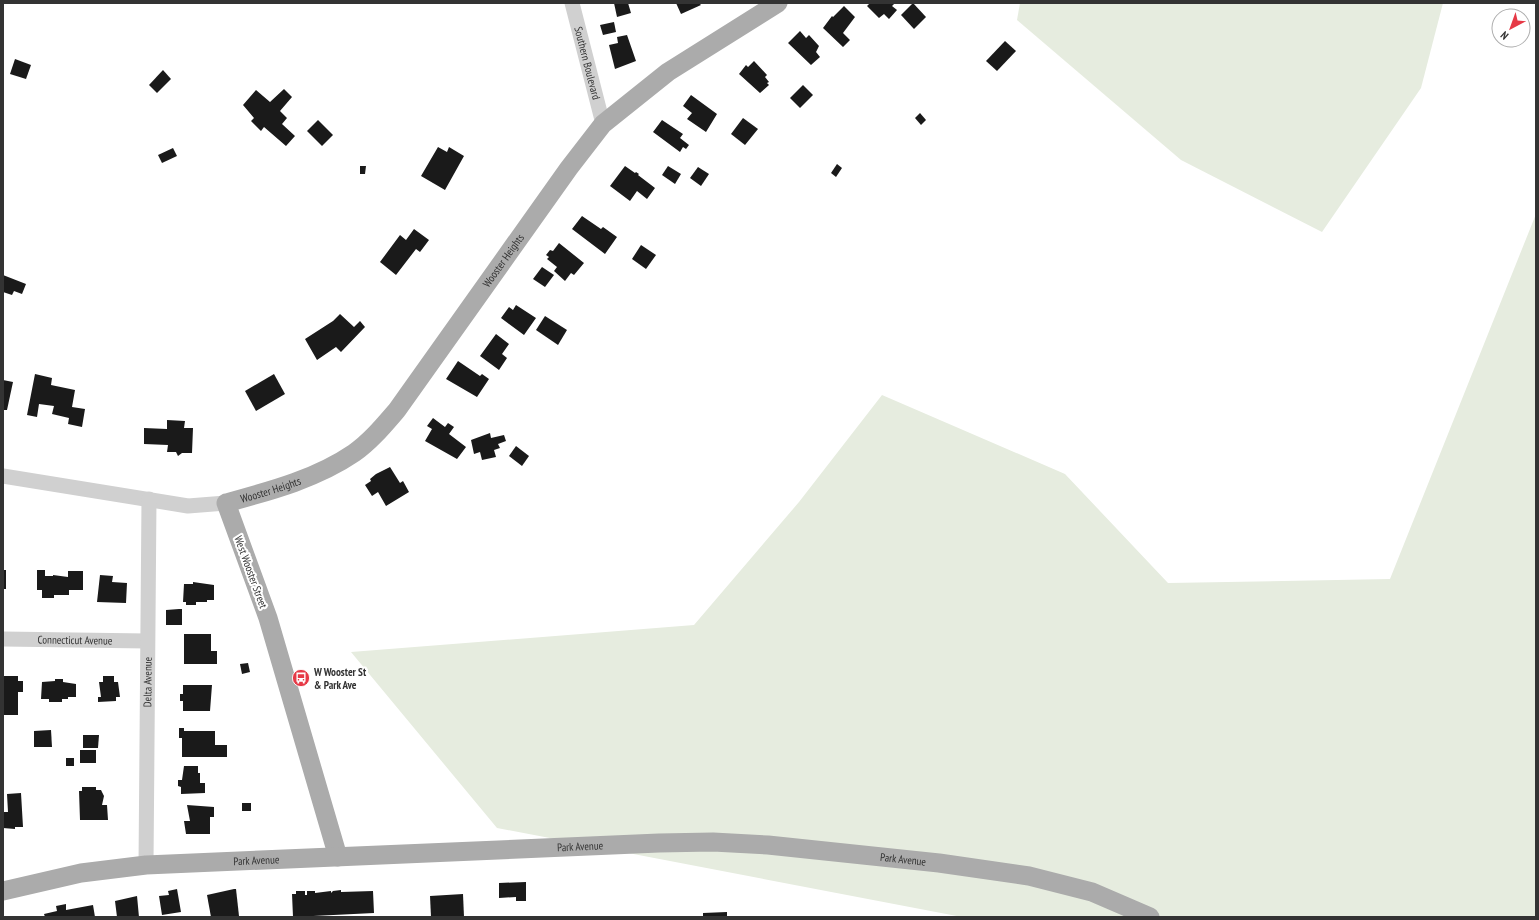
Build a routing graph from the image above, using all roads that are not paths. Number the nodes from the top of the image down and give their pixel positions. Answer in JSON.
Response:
{"nodes":[{"id":1,"x":572,"y":3,"type":"edge"},
{"id":2,"x":778,"y":3,"type":"edge"},
{"id":3,"x":603,"y":124,"type":"junction"},
{"id":4,"x":3,"y":476,"type":"edge"},
{"id":5,"x":149,"y":499,"type":"junction"},
{"id":6,"x":226,"y":502,"type":"junction"},
{"id":7,"x":3,"y":639,"type":"edge"},
{"id":8,"x":147,"y":641,"type":"junction"},
{"id":9,"x":338,"y":858,"type":"junction"},
{"id":10,"x":146,"y":865,"type":"junction"},
{"id":11,"x":3,"y":890,"type":"edge"},
{"id":12,"x":1150,"y":917,"type":"edge"}],
"edges":[{"from":1,"to":3,"type":"street","name":"Southern Boulevard"},
{"from":2,"to":3,"type":"main road","name":"Wooster Heights"},
{"from":3,"to":6,"type":"main road","name":"Wooster Heights"},
{"from":4,"to":5,"type":"street"},
{"from":5,"to":6,"type":"street"},
{"from":5,"to":8,"type":"street","name":"Delta Avenue"},
{"from":6,"to":9,"type":"main road","name":"West Wooster Street"},
{"from":7,"to":8,"type":"street","name":"Connecticut Avenue"},
{"from":8,"to":10,"type":"street","name":"Delta Avenue"},
{"from":9,"to":10,"type":"main road","name":"Park Avenue"},
{"from":9,"to":12,"type":"main road","name":"Park Avenue"},
{"from":10,"to":11,"type":"main road","name":"Park Avenue"}]}
